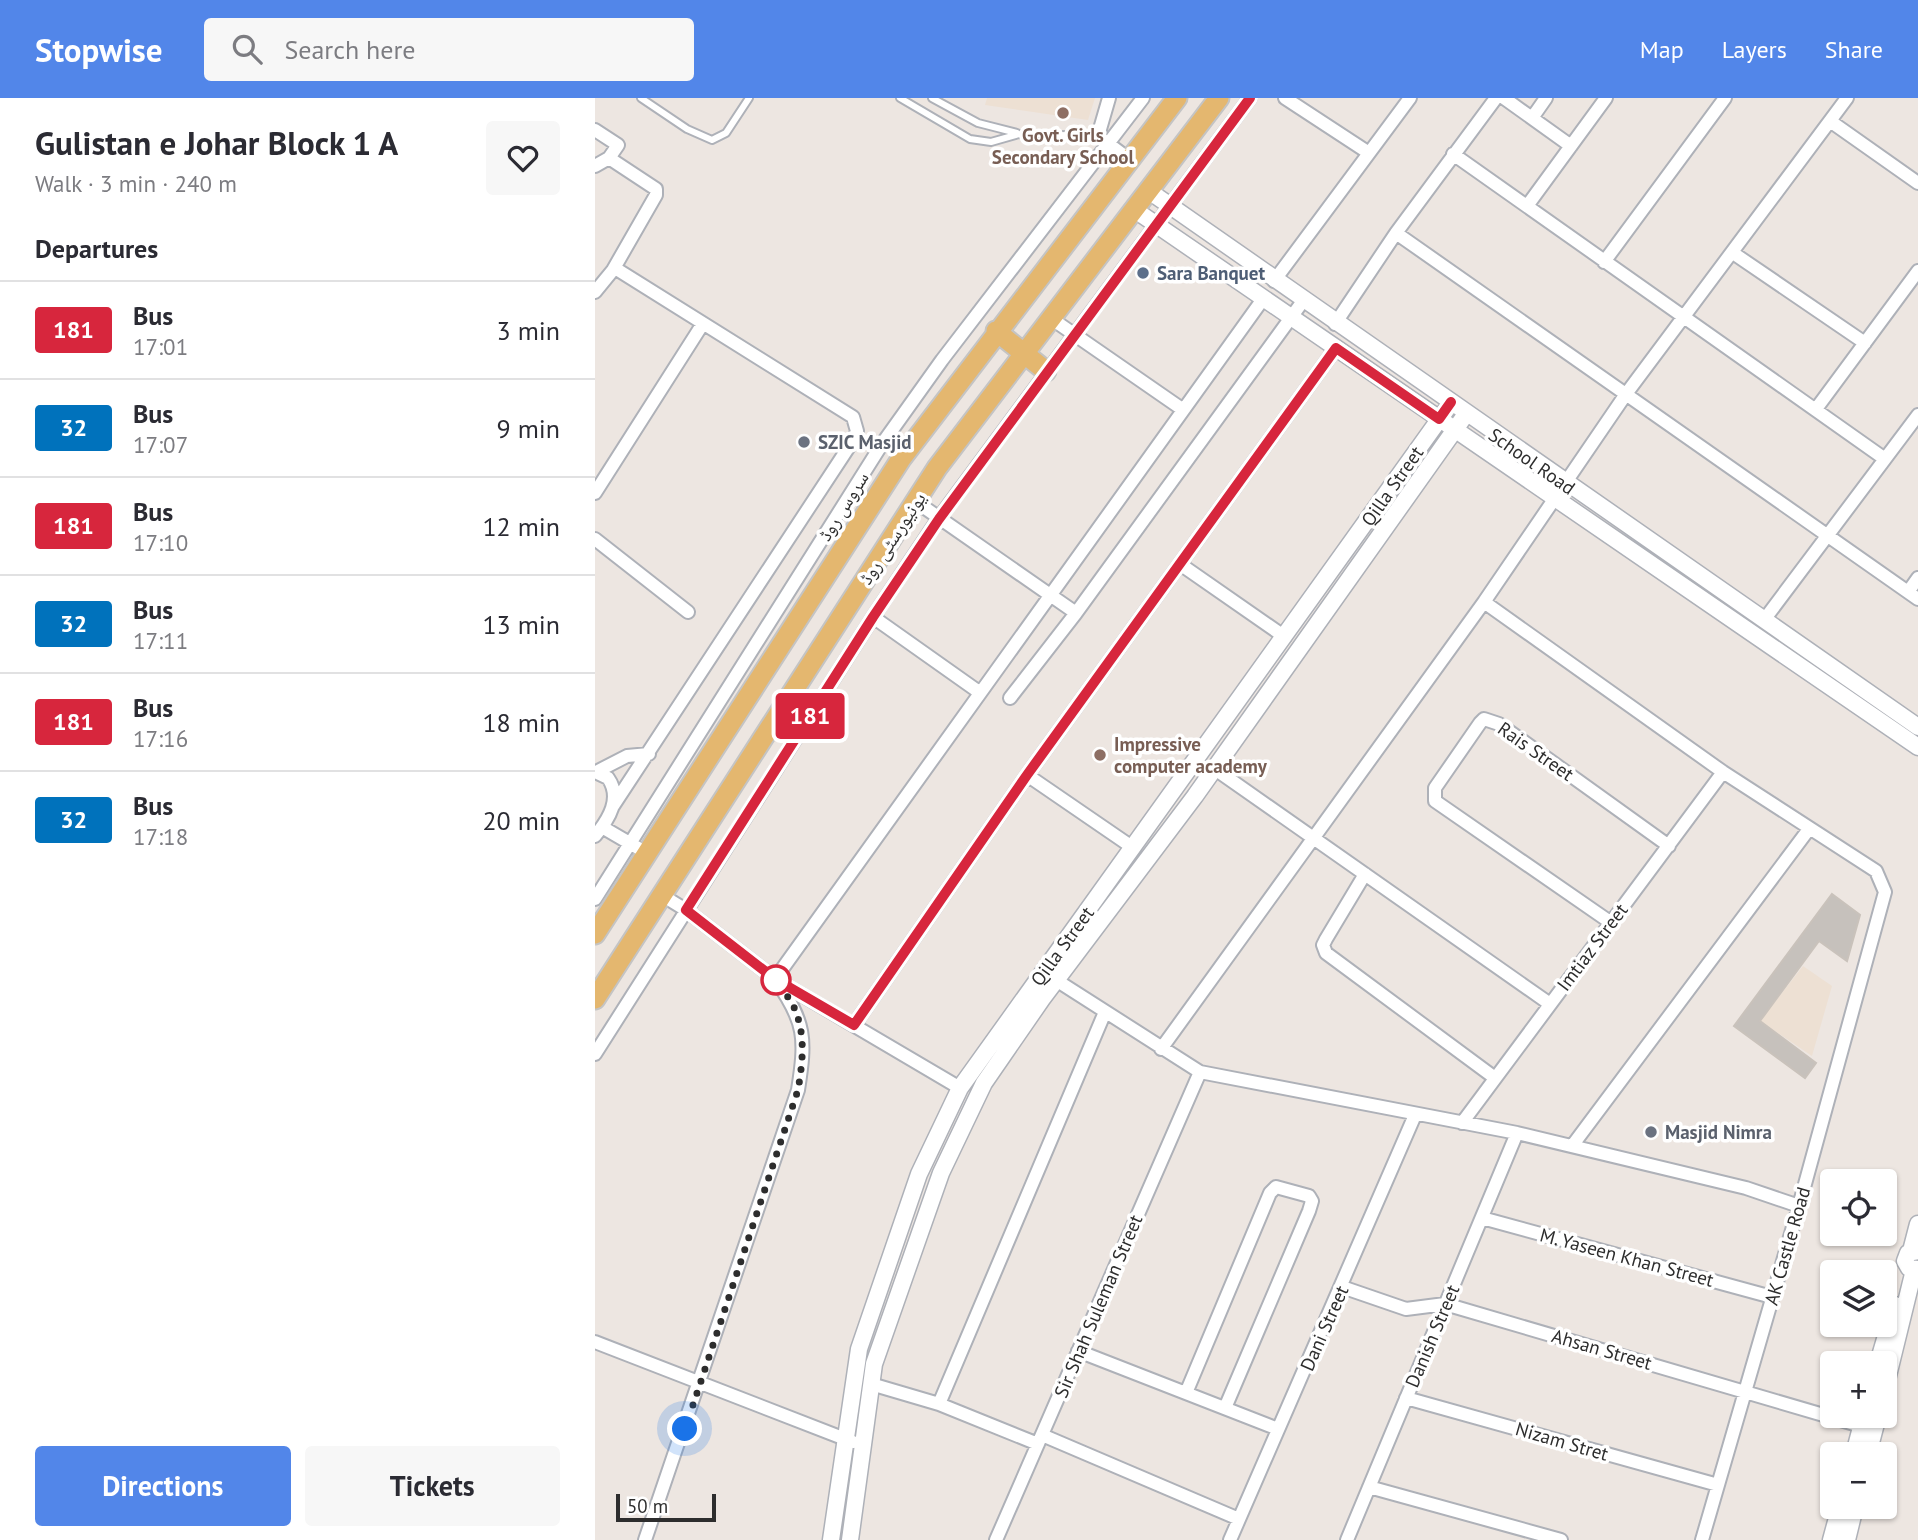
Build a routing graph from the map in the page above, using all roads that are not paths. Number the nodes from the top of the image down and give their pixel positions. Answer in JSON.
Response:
{"nodes":[{"id":1,"x":641,"y":98,"type":"edge"},
{"id":2,"x":749,"y":98,"type":"edge"},
{"id":3,"x":900,"y":98,"type":"edge"},
{"id":4,"x":932,"y":98,"type":"edge"},
{"id":5,"x":1109,"y":98,"type":"edge"},
{"id":6,"x":1143,"y":98,"type":"edge"},
{"id":7,"x":1177,"y":98,"type":"edge"},
{"id":8,"x":1219,"y":98,"type":"edge"},
{"id":9,"x":1250,"y":98,"type":"edge"},
{"id":10,"x":1285,"y":98,"type":"edge"},
{"id":11,"x":1410,"y":98,"type":"edge"},
{"id":12,"x":1496,"y":98,"type":"edge"},
{"id":13,"x":1504,"y":98,"type":"edge"},
{"id":14,"x":1546,"y":98,"type":"edge"},
{"id":15,"x":1606,"y":98,"type":"edge"},
{"id":16,"x":1725,"y":98,"type":"edge"},
{"id":17,"x":1847,"y":98,"type":"edge"},
{"id":18,"x":1532,"y":118,"type":"junction"},
{"id":19,"x":1830,"y":121,"type":"junction"},
{"id":20,"x":595,"y":130,"type":"edge"},
{"id":21,"x":1019,"y":134,"type":"junction"},
{"id":22,"x":1103,"y":140,"type":"junction"},
{"id":23,"x":1571,"y":146,"type":"junction"},
{"id":24,"x":1369,"y":153,"type":"junction"},
{"id":25,"x":1453,"y":154,"type":"junction"},
{"id":26,"x":609,"y":158,"type":"junction"},
{"id":27,"x":1130,"y":160,"type":"junction"},
{"id":28,"x":595,"y":166,"type":"edge"},
{"id":29,"x":1918,"y":183,"type":"edge"},
{"id":30,"x":1149,"y":191,"type":"junction"},
{"id":31,"x":1527,"y":206,"type":"junction"},
{"id":32,"x":1169,"y":207,"type":"junction"},
{"id":33,"x":1135,"y":210,"type":"junction"},
{"id":34,"x":1156,"y":225,"type":"junction"},
{"id":35,"x":1396,"y":233,"type":"junction"},
{"id":36,"x":1733,"y":253,"type":"junction"},
{"id":37,"x":1604,"y":262,"type":"junction"},
{"id":38,"x":613,"y":270,"type":"junction"},
{"id":39,"x":1918,"y":271,"type":"edge"},
{"id":40,"x":1274,"y":281,"type":"junction"},
{"id":41,"x":595,"y":292,"type":"edge"},
{"id":42,"x":1263,"y":299,"type":"junction"},
{"id":43,"x":1303,"y":301,"type":"junction"},
{"id":44,"x":976,"y":316,"type":"junction"},
{"id":45,"x":1291,"y":317,"type":"junction"},
{"id":46,"x":1052,"y":319,"type":"junction"},
{"id":47,"x":1684,"y":319,"type":"junction"},
{"id":48,"x":1335,"y":324,"type":"junction"},
{"id":49,"x":702,"y":325,"type":"junction"},
{"id":50,"x":996,"y":331,"type":"junction"},
{"id":51,"x":1074,"y":333,"type":"junction"},
{"id":52,"x":1865,"y":343,"type":"junction"},
{"id":53,"x":1336,"y":348,"type":"junction"},
{"id":54,"x":1025,"y":354,"type":"junction"},
{"id":55,"x":1047,"y":371,"type":"junction"},
{"id":56,"x":1626,"y":394,"type":"junction"},
{"id":57,"x":1451,"y":402,"type":"junction"},
{"id":58,"x":1182,"y":409,"type":"junction"},
{"id":59,"x":1816,"y":409,"type":"junction"},
{"id":60,"x":1466,"y":414,"type":"junction"},
{"id":61,"x":1918,"y":415,"type":"edge"},
{"id":62,"x":1439,"y":419,"type":"junction"},
{"id":63,"x":1456,"y":430,"type":"junction"},
{"id":64,"x":1885,"y":459,"type":"junction"},
{"id":65,"x":1564,"y":483,"type":"junction"},
{"id":66,"x":595,"y":493,"type":"edge"},
{"id":67,"x":1555,"y":498,"type":"junction"},
{"id":68,"x":915,"y":501,"type":"junction"},
{"id":69,"x":939,"y":519,"type":"junction"},
{"id":70,"x":1827,"y":534,"type":"junction"},
{"id":71,"x":595,"y":539,"type":"edge"},
{"id":72,"x":1180,"y":564,"type":"junction"},
{"id":73,"x":1918,"y":578,"type":"edge"},
{"id":74,"x":1050,"y":595,"type":"junction"},
{"id":75,"x":1913,"y":595,"type":"edge"},
{"id":76,"x":1484,"y":602,"type":"junction"},
{"id":77,"x":688,"y":612,"type":"dead end"},
{"id":78,"x":1076,"y":613,"type":"junction"},
{"id":79,"x":873,"y":617,"type":"junction"},
{"id":80,"x":1764,"y":621,"type":"junction"},
{"id":81,"x":1285,"y":636,"type":"junction"},
{"id":82,"x":979,"y":692,"type":"junction"},
{"id":83,"x":1010,"y":698,"type":"dead end"},
{"id":84,"x":1918,"y":727,"type":"edge"},
{"id":85,"x":1918,"y":747,"type":"edge"},
{"id":86,"x":649,"y":754,"type":"junction"},
{"id":87,"x":1215,"y":769,"type":"junction"},
{"id":88,"x":596,"y":771,"type":"edge"},
{"id":89,"x":1723,"y":772,"type":"junction"},
{"id":90,"x":1027,"y":775,"type":"junction"},
{"id":91,"x":613,"y":806,"type":"junction"},
{"id":92,"x":1809,"y":829,"type":"junction"},
{"id":93,"x":598,"y":832,"type":"edge"},
{"id":94,"x":1315,"y":838,"type":"junction"},
{"id":95,"x":1669,"y":846,"type":"junction"},
{"id":96,"x":1132,"y":847,"type":"junction"},
{"id":97,"x":639,"y":849,"type":"junction"},
{"id":98,"x":1365,"y":874,"type":"junction"},
{"id":99,"x":660,"y":894,"type":"junction"},
{"id":100,"x":595,"y":900,"type":"edge"},
{"id":101,"x":686,"y":910,"type":"junction"},
{"id":102,"x":1610,"y":922,"type":"junction"},
{"id":103,"x":595,"y":934,"type":"edge"},
{"id":104,"x":775,"y":979,"type":"junction"},
{"id":105,"x":1056,"y":981,"type":"junction"},
{"id":106,"x":595,"y":999,"type":"edge"},
{"id":107,"x":1550,"y":1004,"type":"junction"},
{"id":108,"x":1105,"y":1012,"type":"junction"},
{"id":109,"x":854,"y":1025,"type":"junction"},
{"id":110,"x":1161,"y":1049,"type":"junction"},
{"id":111,"x":595,"y":1054,"type":"edge"},
{"id":112,"x":1200,"y":1072,"type":"junction"},
{"id":113,"x":1495,"y":1078,"type":"junction"},
{"id":114,"x":960,"y":1088,"type":"junction"},
{"id":115,"x":1415,"y":1115,"type":"junction"},
{"id":116,"x":1462,"y":1123,"type":"junction"},
{"id":117,"x":1517,"y":1133,"type":"junction"},
{"id":118,"x":1572,"y":1146,"type":"junction"},
{"id":119,"x":919,"y":1174,"type":"junction"},
{"id":120,"x":938,"y":1180,"type":"junction"},
{"id":121,"x":1799,"y":1206,"type":"junction"},
{"id":122,"x":1482,"y":1218,"type":"junction"},
{"id":123,"x":1918,"y":1224,"type":"edge"},
{"id":124,"x":1913,"y":1261,"type":"edge"},
{"id":125,"x":1342,"y":1287,"type":"junction"},
{"id":126,"x":1772,"y":1297,"type":"junction"},
{"id":127,"x":1445,"y":1304,"type":"junction"},
{"id":128,"x":595,"y":1342,"type":"edge"},
{"id":129,"x":1079,"y":1351,"type":"junction"},
{"id":130,"x":1882,"y":1351,"type":"edge"},
{"id":131,"x":1893,"y":1351,"type":"edge"},
{"id":132,"x":700,"y":1384,"type":"junction"},
{"id":133,"x":871,"y":1384,"type":"junction"},
{"id":134,"x":1746,"y":1391,"type":"junction"},
{"id":135,"x":1186,"y":1393,"type":"junction"},
{"id":136,"x":1406,"y":1398,"type":"junction"},
{"id":137,"x":939,"y":1404,"type":"junction"},
{"id":138,"x":1225,"y":1408,"type":"junction"},
{"id":139,"x":1820,"y":1410,"type":"edge"},
{"id":140,"x":1278,"y":1429,"type":"junction"},
{"id":141,"x":846,"y":1439,"type":"junction"},
{"id":142,"x":1040,"y":1439,"type":"junction"},
{"id":143,"x":863,"y":1446,"type":"junction"},
{"id":144,"x":1718,"y":1485,"type":"junction"},
{"id":145,"x":1369,"y":1487,"type":"junction"},
{"id":146,"x":1239,"y":1519,"type":"junction"},
{"id":147,"x":1849,"y":1519,"type":"edge"},
{"id":148,"x":1840,"y":1535,"type":"edge"},
{"id":149,"x":645,"y":1540,"type":"edge"},
{"id":150,"x":831,"y":1540,"type":"edge"},
{"id":151,"x":850,"y":1540,"type":"edge"},
{"id":152,"x":998,"y":1540,"type":"edge"},
{"id":153,"x":1230,"y":1540,"type":"edge"},
{"id":154,"x":1347,"y":1540,"type":"edge"},
{"id":155,"x":1561,"y":1540,"type":"edge"},
{"id":156,"x":1702,"y":1540,"type":"edge"}],
"edges":[{"from":1,"to":2,"type":"lane"},
{"from":3,"to":21,"type":"lane"},
{"from":4,"to":21,"type":"lane"},
{"from":5,"to":22,"type":"street"},
{"from":6,"to":22,"type":"street","name":"سروس روڈ"},
{"from":7,"to":27,"type":"main road","name":"یونیورسٹی روڈ"},
{"from":8,"to":30,"type":"main road","name":"یونیورسٹی روڈ"},
{"from":9,"to":32,"type":"street"},
{"from":10,"to":24,"type":"street"},
{"from":11,"to":24,"type":"street"},
{"from":12,"to":25,"type":"street"},
{"from":13,"to":18,"type":"street"},
{"from":14,"to":18,"type":"street"},
{"from":15,"to":23,"type":"street"},
{"from":16,"to":37,"type":"street"},
{"from":17,"to":19,"type":"street"},
{"from":18,"to":23,"type":"street"},
{"from":19,"to":29,"type":"street"},
{"from":19,"to":36,"type":"street"},
{"from":20,"to":26,"type":"street"},
{"from":21,"to":22,"type":"lane"},
{"from":22,"to":27,"type":"street"},
{"from":22,"to":44,"type":"street","name":"سروس روڈ"},
{"from":23,"to":31,"type":"street"},
{"from":24,"to":40,"type":"street"},
{"from":25,"to":31,"type":"street"},
{"from":25,"to":35,"type":"street"},
{"from":26,"to":28,"type":"street"},
{"from":26,"to":38,"type":"street"},
{"from":27,"to":50,"type":"main road","name":"یونیورسٹی روڈ"},
{"from":30,"to":32,"type":"street","name":"School Road"},
{"from":30,"to":33,"type":"main road","name":"یونیورسٹی روڈ"},
{"from":31,"to":37,"type":"street"},
{"from":32,"to":34,"type":"street"},
{"from":32,"to":40,"type":"street","name":"School Road"},
{"from":33,"to":34,"type":"street","name":"School Road"},
{"from":33,"to":46,"type":"main road","name":"یونیورسٹی روڈ"},
{"from":34,"to":42,"type":"street","name":"School Road"},
{"from":34,"to":51,"type":"street"},
{"from":35,"to":48,"type":"street"},
{"from":35,"to":56,"type":"street"},
{"from":36,"to":47,"type":"street"},
{"from":36,"to":52,"type":"street"},
{"from":37,"to":47,"type":"street"},
{"from":38,"to":41,"type":"street"},
{"from":38,"to":49,"type":"street"},
{"from":39,"to":52,"type":"street"},
{"from":40,"to":43,"type":"street","name":"School Road"},
{"from":42,"to":45,"type":"street","name":"School Road"},
{"from":42,"to":58,"type":"street"},
{"from":43,"to":45,"type":"street"},
{"from":43,"to":48,"type":"street","name":"School Road"},
{"from":44,"to":50,"type":"street"},
{"from":44,"to":97,"type":"street","name":"سروس روڈ"},
{"from":45,"to":53,"type":"street","name":"School Road"},
{"from":45,"to":78,"type":"street"},
{"from":46,"to":51,"type":"street"},
{"from":46,"to":54,"type":"main road","name":"یونیورسٹی روڈ"},
{"from":47,"to":56,"type":"street"},
{"from":47,"to":59,"type":"street"},
{"from":48,"to":57,"type":"street","name":"School Road"},
{"from":49,"to":66,"type":"street"},
{"from":49,"to":86,"type":"street"},
{"from":50,"to":54,"type":"main road"},
{"from":50,"to":97,"type":"main road","name":"یونیورسٹی روڈ"},
{"from":51,"to":55,"type":"street"},
{"from":51,"to":58,"type":"street"},
{"from":52,"to":59,"type":"street"},
{"from":53,"to":62,"type":"street","name":"School Road"},
{"from":53,"to":72,"type":"street"},
{"from":54,"to":55,"type":"main road"},
{"from":54,"to":68,"type":"main road","name":"یونیورسٹی روڈ"},
{"from":55,"to":69,"type":"street"},
{"from":56,"to":65,"type":"street"},
{"from":56,"to":70,"type":"street"},
{"from":57,"to":60,"type":"street","name":"School Road"},
{"from":57,"to":62,"type":"street","name":"Qilla Street"},
{"from":58,"to":74,"type":"street"},
{"from":59,"to":64,"type":"street"},
{"from":60,"to":63,"type":"street","name":"Qilla Street"},
{"from":60,"to":65,"type":"street","name":"School Road"},
{"from":61,"to":64,"type":"street"},
{"from":62,"to":63,"type":"street","name":"School Road"},
{"from":62,"to":81,"type":"street","name":"Qilla Street"},
{"from":63,"to":67,"type":"street","name":"School Road"},
{"from":63,"to":87,"type":"street","name":"Qilla Street"},
{"from":64,"to":70,"type":"street"},
{"from":65,"to":67,"type":"street"},
{"from":65,"to":80,"type":"street","name":"School Road"},
{"from":67,"to":76,"type":"street"},
{"from":67,"to":85,"type":"street","name":"School Road"},
{"from":68,"to":69,"type":"street"},
{"from":68,"to":99,"type":"main road","name":"یونیورسٹی روڈ"},
{"from":69,"to":74,"type":"street"},
{"from":69,"to":79,"type":"street"},
{"from":70,"to":75,"type":"street"},
{"from":70,"to":80,"type":"street"},
{"from":71,"to":77,"type":"street"},
{"from":72,"to":81,"type":"street"},
{"from":72,"to":90,"type":"street"},
{"from":73,"to":75,"type":"street"},
{"from":74,"to":78,"type":"street"},
{"from":74,"to":82,"type":"street"},
{"from":76,"to":89,"type":"street"},
{"from":76,"to":94,"type":"street"},
{"from":78,"to":83,"type":"street"},
{"from":79,"to":82,"type":"street"},
{"from":79,"to":101,"type":"street"},
{"from":80,"to":84,"type":"street","name":"School Road"},
{"from":81,"to":96,"type":"street","name":"Qilla Street"},
{"from":82,"to":104,"type":"street"},
{"from":86,"to":88,"type":"street"},
{"from":86,"to":91,"type":"street"},
{"from":87,"to":94,"type":"street"},
{"from":87,"to":105,"type":"street","name":"Qilla Street"},
{"from":88,"to":91,"type":"street"},
{"from":89,"to":92,"type":"street"},
{"from":89,"to":95,"type":"street","name":"Imtiaz Street"},
{"from":90,"to":96,"type":"street"},
{"from":90,"to":109,"type":"street"},
{"from":91,"to":93,"type":"street"},
{"from":92,"to":118,"type":"street"},
{"from":92,"to":121,"type":"street","name":"AK Castle Road"},
{"from":93,"to":97,"type":"street"},
{"from":94,"to":98,"type":"street"},
{"from":94,"to":110,"type":"street"},
{"from":95,"to":102,"type":"street","name":"Imtiaz Street"},
{"from":95,"to":102,"type":"street","name":"Rais Street"},
{"from":96,"to":114,"type":"street","name":"Qilla Street"},
{"from":97,"to":100,"type":"street","name":"سروس روڈ"},
{"from":97,"to":103,"type":"main road","name":"یونیورسٹی روڈ"},
{"from":98,"to":107,"type":"street"},
{"from":98,"to":113,"type":"street"},
{"from":99,"to":101,"type":"street"},
{"from":99,"to":106,"type":"main road","name":"یونیورسٹی روڈ"},
{"from":101,"to":104,"type":"street"},
{"from":101,"to":111,"type":"street"},
{"from":102,"to":107,"type":"street","name":"Imtiaz Street"},
{"from":104,"to":109,"type":"street"},
{"from":104,"to":132,"type":"street"},
{"from":105,"to":108,"type":"street"},
{"from":105,"to":120,"type":"street","name":"Qilla Street"},
{"from":107,"to":113,"type":"street","name":"Imtiaz Street"},
{"from":108,"to":110,"type":"street"},
{"from":108,"to":137,"type":"street"},
{"from":109,"to":114,"type":"street"},
{"from":110,"to":112,"type":"street"},
{"from":112,"to":115,"type":"street"},
{"from":112,"to":129,"type":"street","name":"Sir Shah Suleman Street"},
{"from":113,"to":116,"type":"street","name":"Imtiaz Street"},
{"from":114,"to":119,"type":"street","name":"Qilla Street"},
{"from":115,"to":116,"type":"street"},
{"from":115,"to":125,"type":"street","name":"Dani Street"},
{"from":116,"to":117,"type":"street"},
{"from":117,"to":118,"type":"street"},
{"from":117,"to":122,"type":"street","name":"Danish Street"},
{"from":118,"to":121,"type":"street"},
{"from":119,"to":120,"type":"street"},
{"from":119,"to":141,"type":"street","name":"Qilla Street"},
{"from":120,"to":133,"type":"street","name":"Qilla Street"},
{"from":121,"to":126,"type":"street","name":"AK Castle Road"},
{"from":122,"to":126,"type":"street","name":"M. Yaseen Khan Street"},
{"from":122,"to":127,"type":"street","name":"Danish Street"},
{"from":123,"to":124,"type":"street"},
{"from":124,"to":130,"type":"street"},
{"from":124,"to":131,"type":"street"},
{"from":125,"to":127,"type":"street","name":"Ahsan Street"},
{"from":125,"to":140,"type":"street","name":"Dani Street"},
{"from":126,"to":134,"type":"street","name":"AK Castle Road"},
{"from":127,"to":134,"type":"street","name":"Ahsan Street"},
{"from":127,"to":136,"type":"street","name":"Danish Street"},
{"from":128,"to":132,"type":"street"},
{"from":129,"to":135,"type":"street"},
{"from":129,"to":142,"type":"street","name":"Sir Shah Suleman Street"},
{"from":132,"to":141,"type":"street"},
{"from":132,"to":149,"type":"street"},
{"from":133,"to":137,"type":"street"},
{"from":133,"to":143,"type":"street","name":"Qilla Street"},
{"from":134,"to":139,"type":"street","name":"Ahsan Street"},
{"from":134,"to":144,"type":"street","name":"AK Castle Road"},
{"from":135,"to":138,"type":"street"},
{"from":135,"to":138,"type":"street"},
{"from":136,"to":144,"type":"street","name":"Nizam Stret"},
{"from":136,"to":145,"type":"street","name":"Danish Street"},
{"from":137,"to":142,"type":"street"},
{"from":138,"to":140,"type":"street"},
{"from":140,"to":146,"type":"street","name":"Dani Street"},
{"from":141,"to":143,"type":"street"},
{"from":141,"to":150,"type":"street","name":"Qilla Street"},
{"from":142,"to":146,"type":"street"},
{"from":142,"to":152,"type":"street","name":"Sir Shah Suleman Street"},
{"from":143,"to":151,"type":"street","name":"Qilla Street"},
{"from":144,"to":156,"type":"street","name":"AK Castle Road"},
{"from":145,"to":154,"type":"street","name":"Danish Street"},
{"from":145,"to":155,"type":"street"},
{"from":146,"to":153,"type":"street","name":"Dani Street"},
{"from":147,"to":148,"type":"street"}]}
